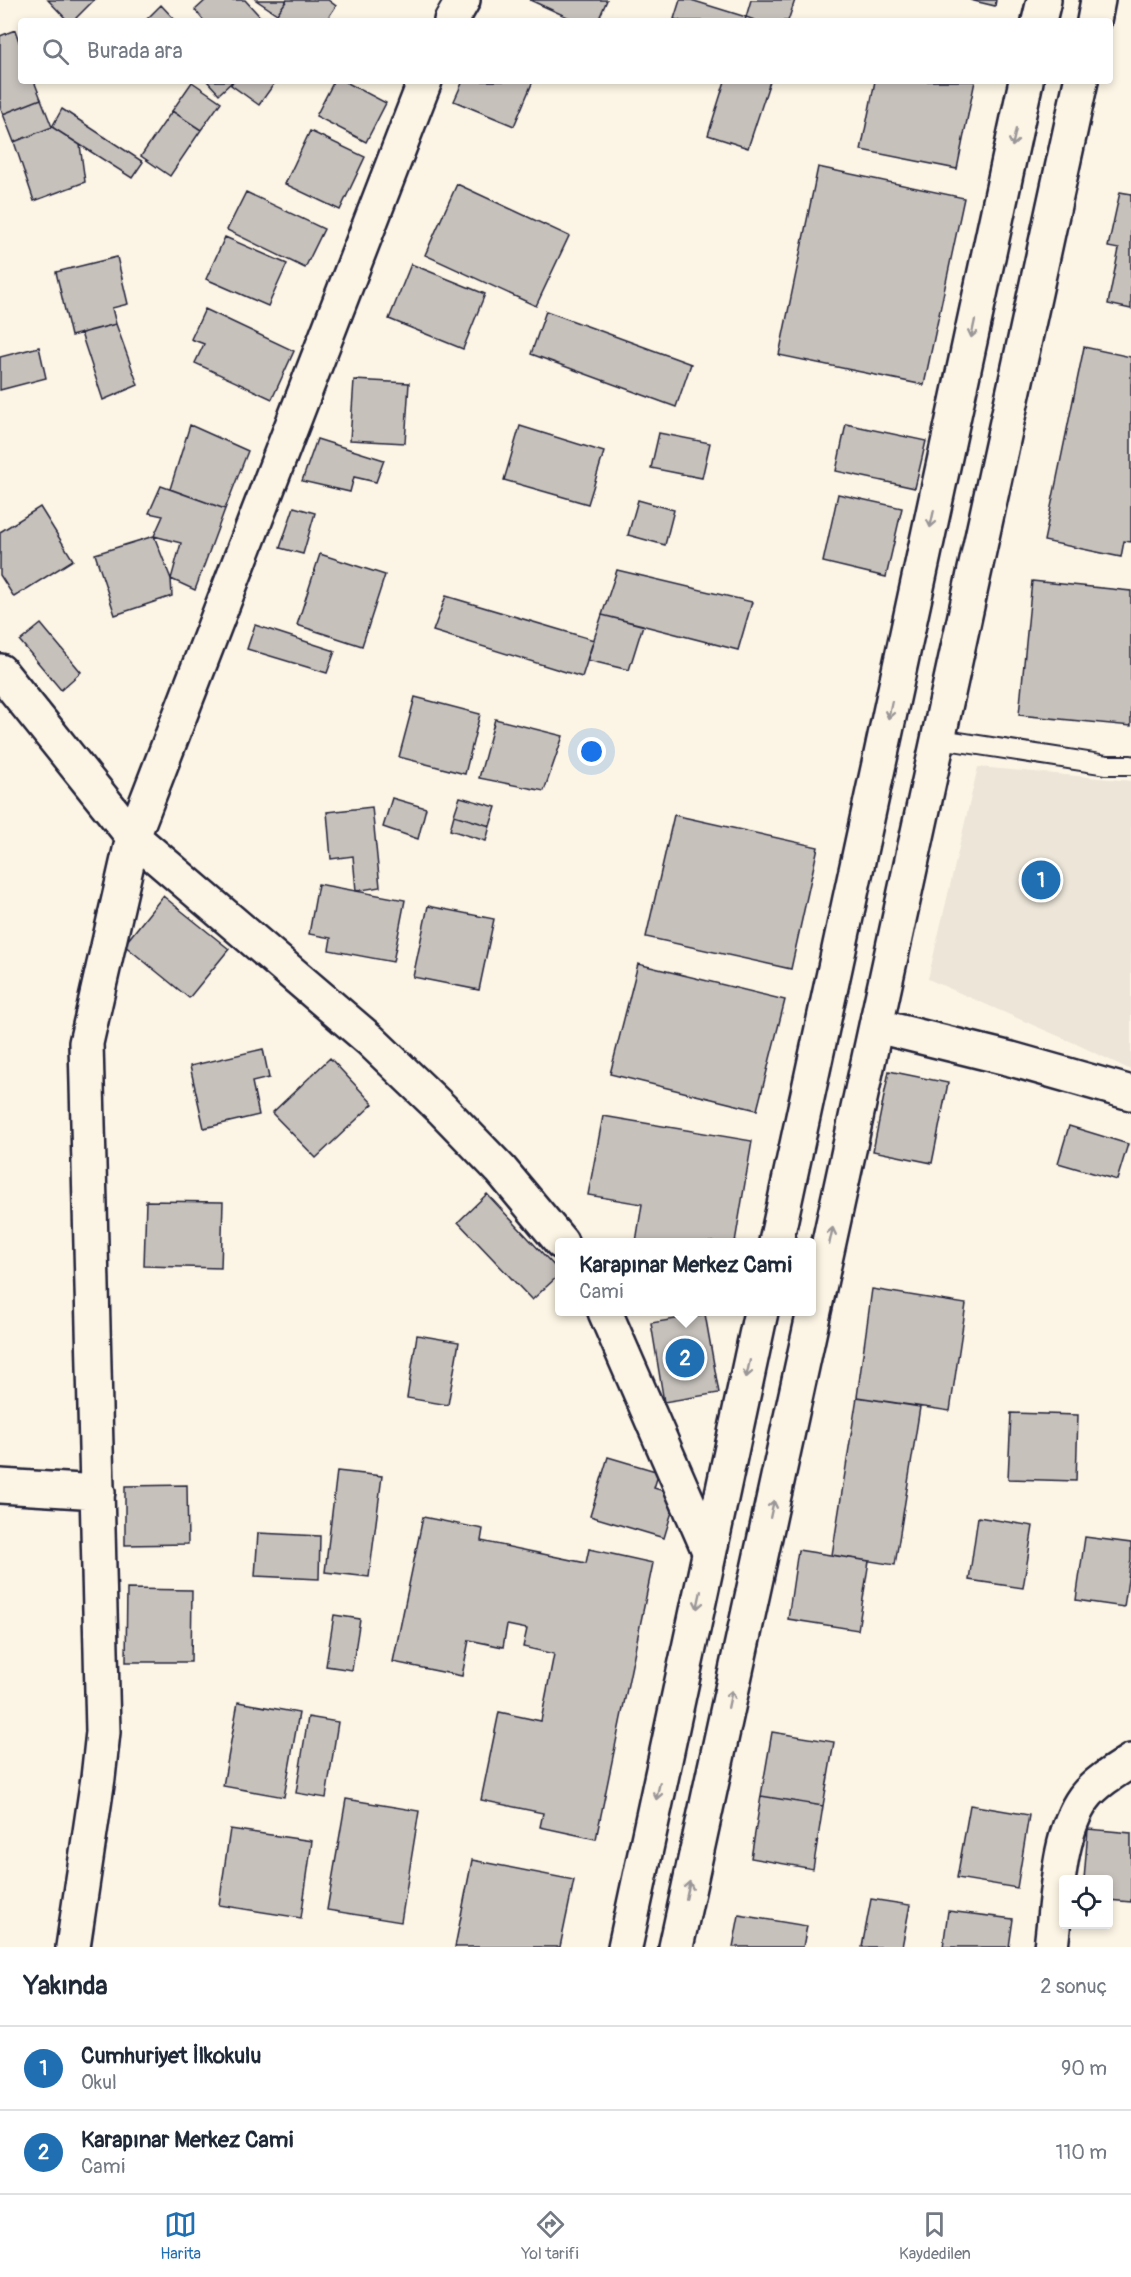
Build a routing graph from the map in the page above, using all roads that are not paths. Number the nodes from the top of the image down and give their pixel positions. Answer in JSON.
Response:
{"nodes":[{"id":1,"x":463,"y":0,"type":"edge"},
{"id":2,"x":1044,"y":0,"type":"edge"},
{"id":3,"x":1098,"y":0,"type":"edge"},
{"id":4,"x":453,"y":18,"type":"edge"},
{"id":5,"x":1040,"y":18,"type":"edge"},
{"id":6,"x":1095,"y":18,"type":"edge"},
{"id":7,"x":424,"y":84,"type":"edge"},
{"id":8,"x":1025,"y":84,"type":"edge"},
{"id":9,"x":1080,"y":84,"type":"edge"},
{"id":10,"x":0,"y":671,"type":"edge"},
{"id":11,"x":940,"y":740,"type":"junction"},
{"id":12,"x":1131,"y":765,"type":"edge"},
{"id":13,"x":133,"y":837,"type":"junction"},
{"id":14,"x":878,"y":1026,"type":"junction"},
{"id":15,"x":1131,"y":1093,"type":"edge"},
{"id":16,"x":558,"y":1238,"type":"edge"},
{"id":17,"x":777,"y":1238,"type":"edge"},
{"id":18,"x":816,"y":1309,"type":"edge"},
{"id":19,"x":607,"y":1316,"type":"edge"},
{"id":20,"x":760,"y":1316,"type":"edge"},
{"id":21,"x":814,"y":1316,"type":"edge"},
{"id":22,"x":0,"y":1486,"type":"edge"},
{"id":23,"x":98,"y":1492,"type":"junction"},
{"id":24,"x":709,"y":1551,"type":"junction"},
{"id":25,"x":1131,"y":1761,"type":"edge"},
{"id":26,"x":73,"y":1947,"type":"edge"},
{"id":27,"x":626,"y":1947,"type":"edge"},
{"id":28,"x":676,"y":1947,"type":"edge"},
{"id":29,"x":1051,"y":1947,"type":"edge"}],
"edges":[{"from":1,"to":4,"type":"main road"},
{"from":2,"to":5,"type":"main road"},
{"from":3,"to":6,"type":"main road"},
{"from":7,"to":13,"type":"main road"},
{"from":8,"to":17,"type":"main road","one_way":true},
{"from":9,"to":11,"type":"main road"},
{"from":10,"to":13,"type":"main road"},
{"from":11,"to":12,"type":"lane"},
{"from":11,"to":14,"type":"main road"},
{"from":13,"to":16,"type":"main road"},
{"from":13,"to":23,"type":"main road"},
{"from":14,"to":15,"type":"main road"},
{"from":18,"to":14,"type":"main road","one_way":true},
{"from":19,"to":24,"type":"main road"},
{"from":20,"to":24,"type":"main road","one_way":true},
{"from":28,"to":21,"type":"main road","one_way":true},
{"from":22,"to":23,"type":"main road"},
{"from":23,"to":26,"type":"main road"},
{"from":24,"to":27,"type":"main road","one_way":true},
{"from":25,"to":29,"type":"main road"}]}
